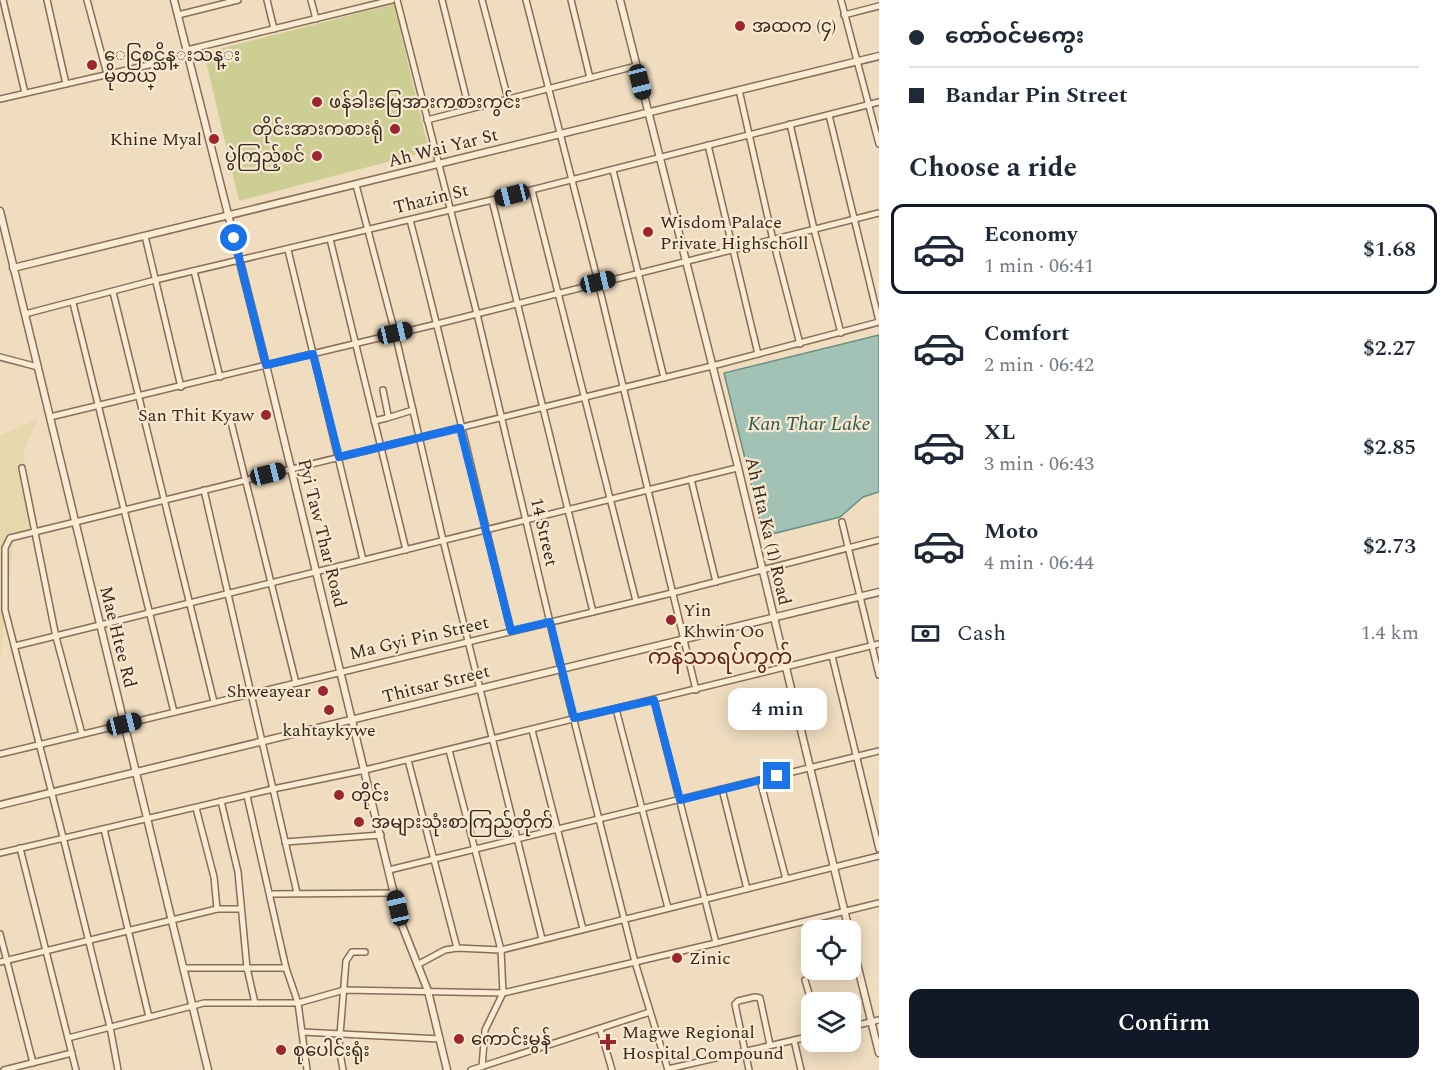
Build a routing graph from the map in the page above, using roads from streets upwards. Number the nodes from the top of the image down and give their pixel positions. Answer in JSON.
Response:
{"nodes":[{"id":1,"x":3,"y":0,"type":"edge"},
{"id":2,"x":47,"y":0,"type":"edge"},
{"id":3,"x":87,"y":0,"type":"edge"},
{"id":4,"x":174,"y":0,"type":"edge"},
{"id":5,"x":238,"y":0,"type":"edge"},
{"id":6,"x":267,"y":0,"type":"edge"},
{"id":7,"x":311,"y":0,"type":"edge"},
{"id":8,"x":356,"y":0,"type":"edge"},
{"id":9,"x":392,"y":0,"type":"edge"},
{"id":10,"x":398,"y":0,"type":"edge"},
{"id":11,"x":442,"y":0,"type":"edge"},
{"id":12,"x":482,"y":0,"type":"edge"},
{"id":13,"x":526,"y":0,"type":"edge"},
{"id":14,"x":571,"y":0,"type":"edge"},
{"id":15,"x":620,"y":0,"type":"edge"},
{"id":16,"x":840,"y":0,"type":"edge"},
{"id":17,"x":879,"y":6,"type":"edge"},
{"id":18,"x":358,"y":8,"type":"junction"},
{"id":19,"x":178,"y":15,"type":"junction"},
{"id":20,"x":844,"y":15,"type":"junction"},
{"id":21,"x":316,"y":19,"type":"junction"},
{"id":22,"x":274,"y":29,"type":"junction"},
{"id":23,"x":187,"y":53,"type":"junction"},
{"id":24,"x":879,"y":56,"type":"edge"},
{"id":25,"x":858,"y":61,"type":"junction"},
{"id":26,"x":636,"y":66,"type":"junction"},
{"id":27,"x":107,"y":74,"type":"junction"},
{"id":28,"x":590,"y":78,"type":"junction"},
{"id":29,"x":66,"y":84,"type":"junction"},
{"id":30,"x":548,"y":89,"type":"junction"},
{"id":31,"x":739,"y":90,"type":"junction"},
{"id":32,"x":25,"y":93,"type":"junction"},
{"id":33,"x":0,"y":99,"type":"edge"},
{"id":34,"x":508,"y":99,"type":"junction"},
{"id":35,"x":879,"y":102,"type":"edge"},
{"id":36,"x":869,"y":105,"type":"junction"},
{"id":37,"x":469,"y":109,"type":"junction"},
{"id":38,"x":648,"y":114,"type":"junction"},
{"id":39,"x":829,"y":115,"type":"junction"},
{"id":40,"x":428,"y":120,"type":"junction"},
{"id":41,"x":790,"y":124,"type":"junction"},
{"id":42,"x":749,"y":134,"type":"junction"},
{"id":43,"x":559,"y":135,"type":"junction"},
{"id":44,"x":879,"y":144,"type":"edge"},
{"id":45,"x":708,"y":145,"type":"junction"},
{"id":46,"x":660,"y":157,"type":"junction"},
{"id":47,"x":439,"y":165,"type":"junction"},
{"id":48,"x":613,"y":170,"type":"junction"},
{"id":49,"x":571,"y":180,"type":"junction"},
{"id":50,"x":356,"y":185,"type":"junction"},
{"id":51,"x":531,"y":190,"type":"junction"},
{"id":52,"x":492,"y":200,"type":"junction"},
{"id":53,"x":450,"y":210,"type":"junction"},
{"id":54,"x":0,"y":211,"type":"edge"},
{"id":55,"x":879,"y":213,"type":"edge"},
{"id":56,"x":228,"y":216,"type":"junction"},
{"id":57,"x":854,"y":219,"type":"junction"},
{"id":58,"x":410,"y":220,"type":"junction"},
{"id":59,"x":814,"y":229,"type":"junction"},
{"id":60,"x":368,"y":230,"type":"junction"},
{"id":61,"x":145,"y":236,"type":"junction"},
{"id":62,"x":330,"y":239,"type":"junction"},
{"id":63,"x":773,"y":240,"type":"junction"},
{"id":64,"x":733,"y":249,"type":"junction"},
{"id":65,"x":288,"y":250,"type":"junction"},
{"id":66,"x":240,"y":261,"type":"junction"},
{"id":67,"x":686,"y":261,"type":"junction"},
{"id":68,"x":13,"y":268,"type":"junction"},
{"id":69,"x":194,"y":271,"type":"junction"},
{"id":70,"x":639,"y":273,"type":"junction"},
{"id":71,"x":155,"y":280,"type":"junction"},
{"id":72,"x":598,"y":282,"type":"junction"},
{"id":73,"x":113,"y":292,"type":"junction"},
{"id":74,"x":558,"y":292,"type":"junction"},
{"id":75,"x":73,"y":303,"type":"junction"},
{"id":76,"x":517,"y":303,"type":"junction"},
{"id":77,"x":25,"y":314,"type":"junction"},
{"id":78,"x":477,"y":314,"type":"junction"},
{"id":79,"x":879,"y":322,"type":"edge"},
{"id":80,"x":437,"y":324,"type":"junction"},
{"id":81,"x":395,"y":333,"type":"junction"},
{"id":82,"x":841,"y":333,"type":"junction"},
{"id":83,"x":354,"y":343,"type":"junction"},
{"id":84,"x":800,"y":344,"type":"junction"},
{"id":85,"x":313,"y":354,"type":"junction"},
{"id":86,"x":758,"y":354,"type":"junction"},
{"id":87,"x":0,"y":357,"type":"edge"},
{"id":88,"x":266,"y":365,"type":"junction"},
{"id":89,"x":712,"y":366,"type":"junction"},
{"id":90,"x":38,"y":367,"type":"junction"},
{"id":91,"x":220,"y":377,"type":"junction"},
{"id":92,"x":664,"y":378,"type":"junction"},
{"id":93,"x":181,"y":387,"type":"junction"},
{"id":94,"x":623,"y":388,"type":"junction"},
{"id":95,"x":383,"y":390,"type":"dead end"},
{"id":96,"x":140,"y":396,"type":"junction"},
{"id":97,"x":584,"y":397,"type":"junction"},
{"id":98,"x":99,"y":406,"type":"junction"},
{"id":99,"x":543,"y":407,"type":"junction"},
{"id":100,"x":413,"y":410,"type":"junction"},
{"id":101,"x":50,"y":417,"type":"junction"},
{"id":102,"x":387,"y":418,"type":"junction"},
{"id":103,"x":500,"y":418,"type":"junction"},
{"id":104,"x":374,"y":421,"type":"junction"},
{"id":105,"x":231,"y":422,"type":"dead end"},
{"id":106,"x":460,"y":428,"type":"junction"},
{"id":107,"x":420,"y":438,"type":"junction"},
{"id":108,"x":380,"y":447,"type":"junction"},
{"id":109,"x":339,"y":457,"type":"junction"},
{"id":110,"x":22,"y":468,"type":"dead end"},
{"id":111,"x":737,"y":468,"type":"junction"},
{"id":112,"x":291,"y":469,"type":"junction"},
{"id":113,"x":691,"y":479,"type":"junction"},
{"id":114,"x":246,"y":480,"type":"junction"},
{"id":115,"x":204,"y":490,"type":"junction"},
{"id":116,"x":647,"y":490,"type":"junction"},
{"id":117,"x":610,"y":499,"type":"junction"},
{"id":118,"x":164,"y":500,"type":"junction"},
{"id":119,"x":124,"y":510,"type":"junction"},
{"id":120,"x":568,"y":510,"type":"junction"},
{"id":121,"x":526,"y":520,"type":"junction"},
{"id":122,"x":75,"y":521,"type":"junction"},
{"id":123,"x":842,"y":522,"type":"dead end"},
{"id":124,"x":486,"y":530,"type":"junction"},
{"id":125,"x":34,"y":532,"type":"junction"},
{"id":126,"x":443,"y":540,"type":"junction"},
{"id":127,"x":879,"y":540,"type":"edge"},
{"id":128,"x":848,"y":548,"type":"junction"},
{"id":129,"x":406,"y":550,"type":"junction"},
{"id":130,"x":363,"y":560,"type":"junction"},
{"id":131,"x":762,"y":570,"type":"junction"},
{"id":132,"x":316,"y":572,"type":"junction"},
{"id":133,"x":716,"y":582,"type":"junction"},
{"id":134,"x":271,"y":583,"type":"junction"},
{"id":135,"x":879,"y":592,"type":"edge"},
{"id":136,"x":672,"y":593,"type":"junction"},
{"id":137,"x":228,"y":594,"type":"junction"},
{"id":138,"x":860,"y":597,"type":"junction"},
{"id":139,"x":636,"y":601,"type":"junction"},
{"id":140,"x":190,"y":603,"type":"junction"},
{"id":141,"x":593,"y":612,"type":"junction"},
{"id":142,"x":149,"y":613,"type":"junction"},
{"id":143,"x":773,"y":618,"type":"junction"},
{"id":144,"x":550,"y":622,"type":"junction"},
{"id":145,"x":99,"y":625,"type":"junction"},
{"id":146,"x":511,"y":631,"type":"junction"},
{"id":147,"x":56,"y":637,"type":"junction"},
{"id":148,"x":683,"y":639,"type":"junction"},
{"id":149,"x":468,"y":642,"type":"junction"},
{"id":150,"x":879,"y":644,"type":"edge"},
{"id":151,"x":15,"y":646,"type":"junction"},
{"id":152,"x":872,"y":646,"type":"junction"},
{"id":153,"x":832,"y":656,"type":"junction"},
{"id":154,"x":785,"y":668,"type":"junction"},
{"id":155,"x":561,"y":669,"type":"junction"},
{"id":156,"x":341,"y":672,"type":"junction"},
{"id":157,"x":879,"y":675,"type":"edge"},
{"id":158,"x":296,"y":683,"type":"junction"},
{"id":159,"x":480,"y":688,"type":"junction"},
{"id":160,"x":696,"y":690,"type":"junction"},
{"id":161,"x":251,"y":694,"type":"junction"},
{"id":162,"x":654,"y":700,"type":"junction"},
{"id":163,"x":214,"y":702,"type":"junction"},
{"id":164,"x":616,"y":709,"type":"junction"},
{"id":165,"x":174,"y":712,"type":"junction"},
{"id":166,"x":574,"y":718,"type":"junction"},
{"id":167,"x":352,"y":720,"type":"junction"},
{"id":168,"x":124,"y":724,"type":"junction"},
{"id":169,"x":532,"y":730,"type":"junction"},
{"id":170,"x":82,"y":734,"type":"junction"},
{"id":171,"x":492,"y":739,"type":"junction"},
{"id":172,"x":262,"y":741,"type":"junction"},
{"id":173,"x":39,"y":744,"type":"junction"},
{"id":174,"x":449,"y":750,"type":"junction"},
{"id":175,"x":879,"y":751,"type":"edge"},
{"id":176,"x":0,"y":753,"type":"edge"},
{"id":177,"x":856,"y":756,"type":"junction"},
{"id":178,"x":408,"y":760,"type":"junction"},
{"id":179,"x":810,"y":768,"type":"junction"},
{"id":180,"x":365,"y":770,"type":"junction"},
{"id":181,"x":137,"y":772,"type":"junction"},
{"id":182,"x":760,"y":780,"type":"junction"},
{"id":183,"x":273,"y":789,"type":"junction"},
{"id":184,"x":722,"y":789,"type":"junction"},
{"id":185,"x":51,"y":792,"type":"junction"},
{"id":186,"x":247,"y":796,"type":"junction"},
{"id":187,"x":680,"y":800,"type":"junction"},
{"id":188,"x":221,"y":801,"type":"junction"},
{"id":189,"x":0,"y":805,"type":"edge"},
{"id":190,"x":196,"y":808,"type":"junction"},
{"id":191,"x":641,"y":809,"type":"junction"},
{"id":192,"x":148,"y":819,"type":"junction"},
{"id":193,"x":599,"y":819,"type":"junction"},
{"id":194,"x":104,"y":829,"type":"junction"},
{"id":195,"x":558,"y":829,"type":"junction"},
{"id":196,"x":381,"y":836,"type":"junction"},
{"id":197,"x":63,"y":837,"type":"junction"},
{"id":198,"x":517,"y":839,"type":"junction"},
{"id":199,"x":285,"y":842,"type":"junction"},
{"id":200,"x":20,"y":848,"type":"junction"},
{"id":201,"x":475,"y":849,"type":"junction"},
{"id":202,"x":879,"y":849,"type":"edge"},
{"id":203,"x":0,"y":853,"type":"edge"},
{"id":204,"x":879,"y":856,"type":"edge"},
{"id":205,"x":434,"y":859,"type":"junction"},
{"id":206,"x":834,"y":867,"type":"junction"},
{"id":207,"x":389,"y":870,"type":"junction"},
{"id":208,"x":786,"y":879,"type":"junction"},
{"id":209,"x":747,"y":889,"type":"junction"},
{"id":210,"x":297,"y":893,"type":"junction"},
{"id":211,"x":394,"y":893,"type":"junction"},
{"id":212,"x":270,"y":894,"type":"junction"},
{"id":213,"x":705,"y":899,"type":"junction"},
{"id":214,"x":879,"y":903,"type":"edge"},
{"id":215,"x":668,"y":908,"type":"junction"},
{"id":216,"x":217,"y":909,"type":"junction"},
{"id":217,"x":241,"y":909,"type":"junction"},
{"id":218,"x":844,"y":911,"type":"junction"},
{"id":219,"x":624,"y":919,"type":"junction"},
{"id":220,"x":172,"y":920,"type":"junction"},
{"id":221,"x":846,"y":920,"type":"edge"},
{"id":222,"x":583,"y":929,"type":"junction"},
{"id":223,"x":129,"y":930,"type":"junction"},
{"id":224,"x":0,"y":934,"type":"edge"},
{"id":225,"x":542,"y":939,"type":"junction"},
{"id":226,"x":88,"y":940,"type":"junction"},
{"id":227,"x":716,"y":943,"type":"junction"},
{"id":228,"x":457,"y":948,"type":"junction"},
{"id":229,"x":501,"y":950,"type":"junction"},
{"id":230,"x":46,"y":951,"type":"junction"},
{"id":231,"x":365,"y":952,"type":"dead end"},
{"id":232,"x":3,"y":961,"type":"edge"},
{"id":233,"x":635,"y":962,"type":"junction"},
{"id":234,"x":417,"y":965,"type":"junction"},
{"id":235,"x":183,"y":968,"type":"junction"},
{"id":236,"x":247,"y":968,"type":"junction"},
{"id":237,"x":286,"y":968,"type":"junction"},
{"id":238,"x":861,"y":978,"type":"edge"},
{"id":239,"x":805,"y":980,"type":"dead end"},
{"id":240,"x":344,"y":990,"type":"junction"},
{"id":241,"x":428,"y":991,"type":"junction"},
{"id":242,"x":808,"y":992,"type":"edge"},
{"id":243,"x":503,"y":993,"type":"junction"},
{"id":244,"x":255,"y":1003,"type":"junction"},
{"id":245,"x":298,"y":1003,"type":"junction"},
{"id":246,"x":192,"y":1005,"type":"junction"},
{"id":247,"x":650,"y":1012,"type":"junction"},
{"id":248,"x":149,"y":1017,"type":"junction"},
{"id":249,"x":879,"y":1020,"type":"edge"},
{"id":250,"x":872,"y":1022,"type":"junction"},
{"id":251,"x":861,"y":1024,"type":"edge"},
{"id":252,"x":110,"y":1027,"type":"junction"},
{"id":253,"x":600,"y":1029,"type":"junction"},
{"id":254,"x":302,"y":1032,"type":"junction"},
{"id":255,"x":339,"y":1034,"type":"junction"},
{"id":256,"x":68,"y":1038,"type":"junction"},
{"id":257,"x":801,"y":1038,"type":"edge"},
{"id":258,"x":440,"y":1039,"type":"junction"},
{"id":259,"x":794,"y":1040,"type":"junction"},
{"id":260,"x":770,"y":1045,"type":"junction"},
{"id":261,"x":745,"y":1051,"type":"junction"},
{"id":262,"x":72,"y":1053,"type":"junction"},
{"id":263,"x":879,"y":1053,"type":"edge"},
{"id":264,"x":33,"y":1063,"type":"junction"},
{"id":265,"x":482,"y":1067,"type":"junction"},
{"id":266,"x":4,"y":1070,"type":"edge"},
{"id":267,"x":76,"y":1070,"type":"edge"},
{"id":268,"x":118,"y":1070,"type":"edge"},
{"id":269,"x":208,"y":1070,"type":"edge"},
{"id":270,"x":307,"y":1070,"type":"edge"},
{"id":271,"x":343,"y":1070,"type":"edge"},
{"id":272,"x":447,"y":1070,"type":"edge"},
{"id":273,"x":471,"y":1070,"type":"edge"},
{"id":274,"x":612,"y":1070,"type":"edge"},
{"id":275,"x":668,"y":1070,"type":"edge"},
{"id":276,"x":749,"y":1070,"type":"edge"},
{"id":277,"x":801,"y":1070,"type":"edge"}],
"edges":[{"from":1,"to":32,"type":"street"},
{"from":2,"to":29,"type":"street"},
{"from":3,"to":27,"type":"street"},
{"from":4,"to":19,"type":"street","name":"Pyi Taw Thar Road"},
{"from":5,"to":19,"type":"street"},
{"from":6,"to":22,"type":"street"},
{"from":7,"to":21,"type":"street"},
{"from":8,"to":18,"type":"street"},
{"from":9,"to":18,"type":"street"},
{"from":10,"to":40,"type":"street","name":"14 Street"},
{"from":11,"to":37,"type":"street"},
{"from":12,"to":34,"type":"street"},
{"from":13,"to":30,"type":"street"},
{"from":14,"to":28,"type":"street"},
{"from":15,"to":26,"type":"street","name":"Ah Hta Ka (1) Road"},
{"from":16,"to":20,"type":"street"},
{"from":17,"to":20,"type":"street"},
{"from":18,"to":21,"type":"street"},
{"from":19,"to":23,"type":"street","name":"Pyi Taw Thar Road"},
{"from":20,"to":25,"type":"street"},
{"from":21,"to":22,"type":"street"},
{"from":22,"to":23,"type":"street"},
{"from":23,"to":27,"type":"street"},
{"from":23,"to":56,"type":"street","name":"Pyi Taw Thar Road"},
{"from":24,"to":25,"type":"street","name":"Ah Wai Yar St"},
{"from":25,"to":31,"type":"street","name":"Ah Wai Yar St"},
{"from":25,"to":36,"type":"street"},
{"from":26,"to":28,"type":"street"},
{"from":26,"to":38,"type":"street","name":"Ah Hta Ka (1) Road"},
{"from":27,"to":29,"type":"street"},
{"from":28,"to":30,"type":"street"},
{"from":29,"to":32,"type":"street"},
{"from":30,"to":34,"type":"street"},
{"from":30,"to":43,"type":"street"},
{"from":31,"to":38,"type":"street","name":"Ah Wai Yar St"},
{"from":31,"to":42,"type":"street"},
{"from":32,"to":33,"type":"street"},
{"from":34,"to":37,"type":"street"},
{"from":35,"to":36,"type":"street","name":"Thazin St"},
{"from":36,"to":39,"type":"street","name":"Thazin St"},
{"from":36,"to":44,"type":"street"},
{"from":37,"to":40,"type":"street"},
{"from":38,"to":43,"type":"street","name":"Ah Wai Yar St"},
{"from":38,"to":46,"type":"street","name":"Ah Hta Ka (1) Road"},
{"from":39,"to":41,"type":"street","name":"Thazin St"},
{"from":39,"to":57,"type":"street"},
{"from":40,"to":47,"type":"street","name":"14 Street"},
{"from":41,"to":42,"type":"street","name":"Thazin St"},
{"from":41,"to":59,"type":"street"},
{"from":42,"to":45,"type":"street","name":"Thazin St"},
{"from":42,"to":63,"type":"street"},
{"from":43,"to":47,"type":"street","name":"Ah Wai Yar St"},
{"from":43,"to":49,"type":"street"},
{"from":45,"to":46,"type":"street","name":"Thazin St"},
{"from":45,"to":64,"type":"street"},
{"from":46,"to":48,"type":"street","name":"Thazin St"},
{"from":46,"to":67,"type":"street","name":"Ah Hta Ka (1) Road"},
{"from":47,"to":50,"type":"street","name":"Ah Wai Yar St"},
{"from":47,"to":53,"type":"street","name":"14 Street"},
{"from":48,"to":49,"type":"street","name":"Thazin St"},
{"from":48,"to":70,"type":"street"},
{"from":49,"to":51,"type":"street","name":"Thazin St"},
{"from":49,"to":72,"type":"street"},
{"from":50,"to":56,"type":"street","name":"Ah Wai Yar St"},
{"from":50,"to":60,"type":"street"},
{"from":51,"to":52,"type":"street","name":"Thazin St"},
{"from":51,"to":74,"type":"street"},
{"from":52,"to":53,"type":"street","name":"Thazin St"},
{"from":52,"to":76,"type":"street"},
{"from":53,"to":58,"type":"street","name":"Thazin St"},
{"from":53,"to":78,"type":"street","name":"14 Street"},
{"from":54,"to":68,"type":"street","name":"Mae Htee Rd"},
{"from":55,"to":57,"type":"street"},
{"from":56,"to":61,"type":"street","name":"Ah Wai Yar St"},
{"from":56,"to":66,"type":"street","name":"Pyi Taw Thar Road"},
{"from":57,"to":59,"type":"street"},
{"from":57,"to":79,"type":"street"},
{"from":58,"to":60,"type":"street","name":"Thazin St"},
{"from":58,"to":80,"type":"street"},
{"from":59,"to":63,"type":"street"},
{"from":59,"to":82,"type":"street"},
{"from":60,"to":62,"type":"street","name":"Thazin St"},
{"from":60,"to":81,"type":"street"},
{"from":61,"to":68,"type":"street","name":"Ah Wai Yar St"},
{"from":61,"to":71,"type":"street"},
{"from":62,"to":65,"type":"street","name":"Thazin St"},
{"from":62,"to":83,"type":"street"},
{"from":63,"to":64,"type":"street"},
{"from":63,"to":84,"type":"street"},
{"from":64,"to":67,"type":"street"},
{"from":64,"to":86,"type":"street"},
{"from":65,"to":66,"type":"street","name":"Thazin St"},
{"from":65,"to":85,"type":"street"},
{"from":66,"to":69,"type":"street","name":"Thazin St"},
{"from":66,"to":88,"type":"street","name":"Pyi Taw Thar Road"},
{"from":67,"to":70,"type":"street"},
{"from":67,"to":89,"type":"street","name":"Ah Hta Ka (1) Road"},
{"from":68,"to":77,"type":"street","name":"Mae Htee Rd"},
{"from":69,"to":71,"type":"street","name":"Thazin St"},
{"from":69,"to":91,"type":"street"},
{"from":70,"to":72,"type":"street"},
{"from":70,"to":92,"type":"street"},
{"from":71,"to":73,"type":"street","name":"Thazin St"},
{"from":71,"to":93,"type":"street"},
{"from":72,"to":74,"type":"street"},
{"from":72,"to":94,"type":"street"},
{"from":73,"to":75,"type":"street","name":"Thazin St"},
{"from":73,"to":96,"type":"street"},
{"from":74,"to":76,"type":"street"},
{"from":74,"to":97,"type":"street"},
{"from":75,"to":77,"type":"street","name":"Thazin St"},
{"from":75,"to":98,"type":"street"},
{"from":76,"to":78,"type":"street"},
{"from":76,"to":99,"type":"street"},
{"from":77,"to":90,"type":"street","name":"Mae Htee Rd"},
{"from":78,"to":80,"type":"street"},
{"from":78,"to":103,"type":"street","name":"14 Street"},
{"from":79,"to":82,"type":"street"},
{"from":80,"to":81,"type":"street"},
{"from":80,"to":106,"type":"street"},
{"from":81,"to":83,"type":"street"},
{"from":81,"to":100,"type":"street"},
{"from":82,"to":84,"type":"street"},
{"from":83,"to":85,"type":"street"},
{"from":83,"to":104,"type":"street"},
{"from":84,"to":86,"type":"street"},
{"from":85,"to":88,"type":"street"},
{"from":85,"to":109,"type":"street"},
{"from":86,"to":89,"type":"street"},
{"from":87,"to":90,"type":"street"},
{"from":88,"to":91,"type":"street"},
{"from":88,"to":112,"type":"street","name":"Pyi Taw Thar Road"},
{"from":89,"to":92,"type":"street"},
{"from":89,"to":111,"type":"street","name":"Ah Hta Ka (1) Road"},
{"from":90,"to":101,"type":"street","name":"Mae Htee Rd"},
{"from":91,"to":93,"type":"street"},
{"from":92,"to":94,"type":"street"},
{"from":93,"to":96,"type":"street"},
{"from":94,"to":97,"type":"street"},
{"from":94,"to":116,"type":"street"},
{"from":95,"to":102,"type":"street"},
{"from":96,"to":98,"type":"street"},
{"from":96,"to":118,"type":"street"},
{"from":97,"to":99,"type":"street"},
{"from":97,"to":117,"type":"street"},
{"from":98,"to":101,"type":"street"},
{"from":98,"to":119,"type":"street"},
{"from":99,"to":103,"type":"street"},
{"from":99,"to":120,"type":"street"},
{"from":100,"to":102,"type":"street"},
{"from":100,"to":107,"type":"street"},
{"from":101,"to":122,"type":"street","name":"Mae Htee Rd"},
{"from":102,"to":104,"type":"street"},
{"from":103,"to":106,"type":"street"},
{"from":103,"to":121,"type":"street","name":"14 Street"},
{"from":104,"to":108,"type":"street"},
{"from":105,"to":114,"type":"street"},
{"from":106,"to":107,"type":"street"},
{"from":106,"to":124,"type":"street"},
{"from":107,"to":108,"type":"street"},
{"from":107,"to":126,"type":"street"},
{"from":108,"to":109,"type":"street"},
{"from":108,"to":129,"type":"street"},
{"from":109,"to":112,"type":"street"},
{"from":109,"to":130,"type":"street"},
{"from":110,"to":125,"type":"street"},
{"from":111,"to":113,"type":"street"},
{"from":111,"to":131,"type":"street","name":"Ah Hta Ka (1) Road"},
{"from":112,"to":114,"type":"street"},
{"from":112,"to":132,"type":"street","name":"Pyi Taw Thar Road"},
{"from":113,"to":116,"type":"street"},
{"from":113,"to":133,"type":"street"},
{"from":114,"to":115,"type":"street"},
{"from":114,"to":134,"type":"street"},
{"from":115,"to":118,"type":"street"},
{"from":115,"to":137,"type":"street"},
{"from":116,"to":117,"type":"street"},
{"from":116,"to":136,"type":"street"},
{"from":117,"to":120,"type":"street"},
{"from":117,"to":139,"type":"street"},
{"from":118,"to":119,"type":"street"},
{"from":118,"to":140,"type":"street"},
{"from":119,"to":122,"type":"street"},
{"from":119,"to":142,"type":"street"},
{"from":120,"to":121,"type":"street"},
{"from":120,"to":141,"type":"street"},
{"from":121,"to":124,"type":"street"},
{"from":121,"to":144,"type":"street","name":"14 Street"},
{"from":122,"to":125,"type":"street"},
{"from":122,"to":145,"type":"street","name":"Mae Htee Rd"},
{"from":123,"to":128,"type":"street"},
{"from":124,"to":126,"type":"street"},
{"from":124,"to":146,"type":"street"},
{"from":125,"to":147,"type":"street"},
{"from":125,"to":151,"type":"street"},
{"from":126,"to":129,"type":"street"},
{"from":126,"to":149,"type":"street"},
{"from":127,"to":128,"type":"street","name":"Ma Gyi Pin Street"},
{"from":128,"to":131,"type":"street","name":"Ma Gyi Pin Street"},
{"from":128,"to":138,"type":"street"},
{"from":129,"to":130,"type":"street"},
{"from":130,"to":132,"type":"street"},
{"from":131,"to":133,"type":"street","name":"Ma Gyi Pin Street"},
{"from":131,"to":143,"type":"street","name":"Ah Hta Ka (1) Road"},
{"from":132,"to":134,"type":"street"},
{"from":132,"to":156,"type":"street","name":"Pyi Taw Thar Road"},
{"from":133,"to":136,"type":"street","name":"Ma Gyi Pin Street"},
{"from":134,"to":137,"type":"street"},
{"from":134,"to":158,"type":"street"},
{"from":135,"to":138,"type":"street","name":"Thitsar Street"},
{"from":136,"to":139,"type":"street","name":"Ma Gyi Pin Street"},
{"from":136,"to":148,"type":"street"},
{"from":137,"to":140,"type":"street"},
{"from":137,"to":161,"type":"street"},
{"from":138,"to":143,"type":"street","name":"Thitsar Street"},
{"from":138,"to":152,"type":"street"},
{"from":139,"to":141,"type":"street","name":"Ma Gyi Pin Street"},
{"from":140,"to":142,"type":"street"},
{"from":140,"to":163,"type":"street"},
{"from":141,"to":144,"type":"street","name":"Ma Gyi Pin Street"},
{"from":142,"to":145,"type":"street"},
{"from":142,"to":165,"type":"street"},
{"from":143,"to":148,"type":"street","name":"Thitsar Street"},
{"from":143,"to":154,"type":"street","name":"Ah Hta Ka (1) Road"},
{"from":144,"to":146,"type":"street","name":"Ma Gyi Pin Street"},
{"from":144,"to":155,"type":"street","name":"14 Street"},
{"from":145,"to":147,"type":"street"},
{"from":145,"to":168,"type":"street","name":"Mae Htee Rd"},
{"from":146,"to":149,"type":"street","name":"Ma Gyi Pin Street"},
{"from":147,"to":151,"type":"street"},
{"from":147,"to":170,"type":"street"},
{"from":148,"to":155,"type":"street","name":"Thitsar Street"},
{"from":148,"to":160,"type":"street"},
{"from":149,"to":156,"type":"street","name":"Ma Gyi Pin Street"},
{"from":149,"to":159,"type":"street"},
{"from":150,"to":152,"type":"street"},
{"from":151,"to":173,"type":"street"},
{"from":152,"to":153,"type":"street"},
{"from":152,"to":157,"type":"street"},
{"from":153,"to":154,"type":"street"},
{"from":153,"to":177,"type":"street"},
{"from":154,"to":160,"type":"street"},
{"from":154,"to":179,"type":"street","name":"Ah Hta Ka (1) Road"},
{"from":155,"to":159,"type":"street","name":"Thitsar Street"},
{"from":155,"to":166,"type":"street","name":"14 Street"},
{"from":156,"to":158,"type":"street","name":"Ma Gyi Pin Street"},
{"from":156,"to":167,"type":"street","name":"Pyi Taw Thar Road"},
{"from":158,"to":161,"type":"street","name":"Ma Gyi Pin Street"},
{"from":159,"to":167,"type":"street","name":"Thitsar Street"},
{"from":159,"to":171,"type":"street"},
{"from":160,"to":162,"type":"street"},
{"from":161,"to":163,"type":"street","name":"Ma Gyi Pin Street"},
{"from":161,"to":172,"type":"street"},
{"from":162,"to":164,"type":"street"},
{"from":162,"to":187,"type":"street"},
{"from":163,"to":165,"type":"street","name":"Ma Gyi Pin Street"},
{"from":164,"to":166,"type":"street"},
{"from":164,"to":191,"type":"street"},
{"from":165,"to":168,"type":"street","name":"Ma Gyi Pin Street"},
{"from":166,"to":169,"type":"street"},
{"from":166,"to":193,"type":"street","name":"14 Street"},
{"from":167,"to":172,"type":"street","name":"Thitsar Street"},
{"from":167,"to":180,"type":"street","name":"Pyi Taw Thar Road"},
{"from":168,"to":170,"type":"street","name":"Ma Gyi Pin Street"},
{"from":168,"to":181,"type":"street","name":"Mae Htee Rd"},
{"from":169,"to":171,"type":"street"},
{"from":169,"to":195,"type":"street"},
{"from":170,"to":173,"type":"street","name":"Ma Gyi Pin Street"},
{"from":171,"to":174,"type":"street"},
{"from":171,"to":198,"type":"street"},
{"from":172,"to":181,"type":"street","name":"Thitsar Street"},
{"from":172,"to":183,"type":"street"},
{"from":173,"to":176,"type":"street","name":"Ma Gyi Pin Street"},
{"from":173,"to":185,"type":"street"},
{"from":174,"to":178,"type":"street"},
{"from":174,"to":201,"type":"street"},
{"from":175,"to":177,"type":"street"},
{"from":177,"to":179,"type":"street"},
{"from":177,"to":202,"type":"street"},
{"from":178,"to":180,"type":"street"},
{"from":178,"to":205,"type":"street"},
{"from":179,"to":182,"type":"street"},
{"from":179,"to":206,"type":"street","name":"Ah Hta Ka (1) Road"},
{"from":180,"to":183,"type":"street"},
{"from":180,"to":196,"type":"street","name":"Pyi Taw Thar Road"},
{"from":181,"to":185,"type":"street","name":"Thitsar Street"},
{"from":181,"to":192,"type":"street","name":"Mae Htee Rd"},
{"from":182,"to":184,"type":"street"},
{"from":182,"to":208,"type":"street"},
{"from":183,"to":186,"type":"street"},
{"from":183,"to":199,"type":"street"},
{"from":184,"to":187,"type":"street"},
{"from":184,"to":209,"type":"street"},
{"from":185,"to":189,"type":"street","name":"Thitsar Street"},
{"from":185,"to":197,"type":"street"},
{"from":186,"to":188,"type":"street"},
{"from":186,"to":212,"type":"street"},
{"from":187,"to":191,"type":"street"},
{"from":187,"to":213,"type":"street"},
{"from":188,"to":190,"type":"street"},
{"from":188,"to":217,"type":"street"},
{"from":190,"to":192,"type":"street"},
{"from":190,"to":216,"type":"street"},
{"from":191,"to":193,"type":"street"},
{"from":191,"to":215,"type":"street"},
{"from":192,"to":194,"type":"street"},
{"from":192,"to":220,"type":"street","name":"Mae Htee Rd"},
{"from":193,"to":195,"type":"street"},
{"from":193,"to":219,"type":"street","name":"14 Street"},
{"from":194,"to":197,"type":"street"},
{"from":194,"to":223,"type":"street"},
{"from":195,"to":198,"type":"street"},
{"from":195,"to":222,"type":"street"},
{"from":196,"to":199,"type":"street"},
{"from":196,"to":207,"type":"street","name":"Pyi Taw Thar Road"},
{"from":197,"to":200,"type":"street"},
{"from":197,"to":226,"type":"street"},
{"from":198,"to":201,"type":"street"},
{"from":198,"to":225,"type":"street"},
{"from":199,"to":210,"type":"street"},
{"from":200,"to":203,"type":"street"},
{"from":200,"to":230,"type":"street"},
{"from":201,"to":205,"type":"street"},
{"from":201,"to":229,"type":"street"},
{"from":204,"to":206,"type":"street"},
{"from":205,"to":207,"type":"street"},
{"from":205,"to":228,"type":"street"},
{"from":206,"to":208,"type":"street"},
{"from":206,"to":218,"type":"street","name":"Ah Hta Ka (1) Road"},
{"from":207,"to":211,"type":"street","name":"Pyi Taw Thar Road"},
{"from":208,"to":209,"type":"street"},
{"from":209,"to":213,"type":"street"},
{"from":210,"to":211,"type":"street"},
{"from":210,"to":212,"type":"street"},
{"from":211,"to":234,"type":"street","name":"Pyi Taw Thar Road"},
{"from":212,"to":237,"type":"street"},
{"from":213,"to":215,"type":"street"},
{"from":213,"to":227,"type":"street"},
{"from":214,"to":218,"type":"street"},
{"from":215,"to":219,"type":"street"},
{"from":216,"to":217,"type":"street"},
{"from":216,"to":220,"type":"street"},
{"from":217,"to":236,"type":"street"},
{"from":218,"to":221,"type":"street","name":"Ah Hta Ka (1) Road"},
{"from":218,"to":227,"type":"street"},
{"from":219,"to":222,"type":"street"},
{"from":219,"to":233,"type":"street","name":"14 Street"},
{"from":220,"to":223,"type":"street"},
{"from":220,"to":235,"type":"street","name":"Mae Htee Rd"},
{"from":222,"to":225,"type":"street"},
{"from":223,"to":226,"type":"street"},
{"from":223,"to":248,"type":"street"},
{"from":224,"to":232,"type":"street"},
{"from":225,"to":229,"type":"street"},
{"from":226,"to":230,"type":"street"},
{"from":226,"to":252,"type":"street"},
{"from":227,"to":233,"type":"street"},
{"from":228,"to":229,"type":"street"},
{"from":228,"to":234,"type":"street"},
{"from":229,"to":243,"type":"street"},
{"from":230,"to":232,"type":"street"},
{"from":230,"to":256,"type":"street"},
{"from":231,"to":240,"type":"street"},
{"from":232,"to":264,"type":"street"},
{"from":233,"to":243,"type":"street"},
{"from":233,"to":247,"type":"street","name":"14 Street"},
{"from":234,"to":241,"type":"street","name":"Pyi Taw Thar Road"},
{"from":235,"to":236,"type":"street"},
{"from":235,"to":246,"type":"street","name":"Mae Htee Rd"},
{"from":236,"to":237,"type":"street"},
{"from":236,"to":244,"type":"street"},
{"from":237,"to":245,"type":"street"},
{"from":238,"to":250,"type":"street"},
{"from":239,"to":242,"type":"street"},
{"from":240,"to":241,"type":"street"},
{"from":240,"to":245,"type":"street"},
{"from":240,"to":255,"type":"street"},
{"from":241,"to":243,"type":"street"},
{"from":241,"to":258,"type":"street","name":"Pyi Taw Thar Road"},
{"from":243,"to":265,"type":"street"},
{"from":244,"to":245,"type":"street"},
{"from":244,"to":246,"type":"street"},
{"from":245,"to":254,"type":"street"},
{"from":246,"to":248,"type":"street"},
{"from":246,"to":269,"type":"street","name":"Mae Htee Rd"},
{"from":247,"to":253,"type":"street"},
{"from":247,"to":275,"type":"street","name":"14 Street"},
{"from":248,"to":252,"type":"street"},
{"from":249,"to":250,"type":"street"},
{"from":250,"to":251,"type":"street"},
{"from":250,"to":263,"type":"street"},
{"from":252,"to":256,"type":"street"},
{"from":252,"to":268,"type":"street"},
{"from":253,"to":265,"type":"street"},
{"from":253,"to":274,"type":"street"},
{"from":254,"to":255,"type":"street"},
{"from":254,"to":270,"type":"street"},
{"from":255,"to":258,"type":"street"},
{"from":255,"to":271,"type":"street"},
{"from":256,"to":262,"type":"street"},
{"from":257,"to":259,"type":"street"},
{"from":258,"to":272,"type":"street","name":"Pyi Taw Thar Road"},
{"from":259,"to":260,"type":"street"},
{"from":259,"to":277,"type":"street"},
{"from":260,"to":261,"type":"street"},
{"from":260,"to":261,"type":"street"},
{"from":261,"to":275,"type":"street"},
{"from":261,"to":276,"type":"street"},
{"from":262,"to":264,"type":"street"},
{"from":262,"to":267,"type":"street"},
{"from":264,"to":266,"type":"street"},
{"from":265,"to":273,"type":"street"}]}
